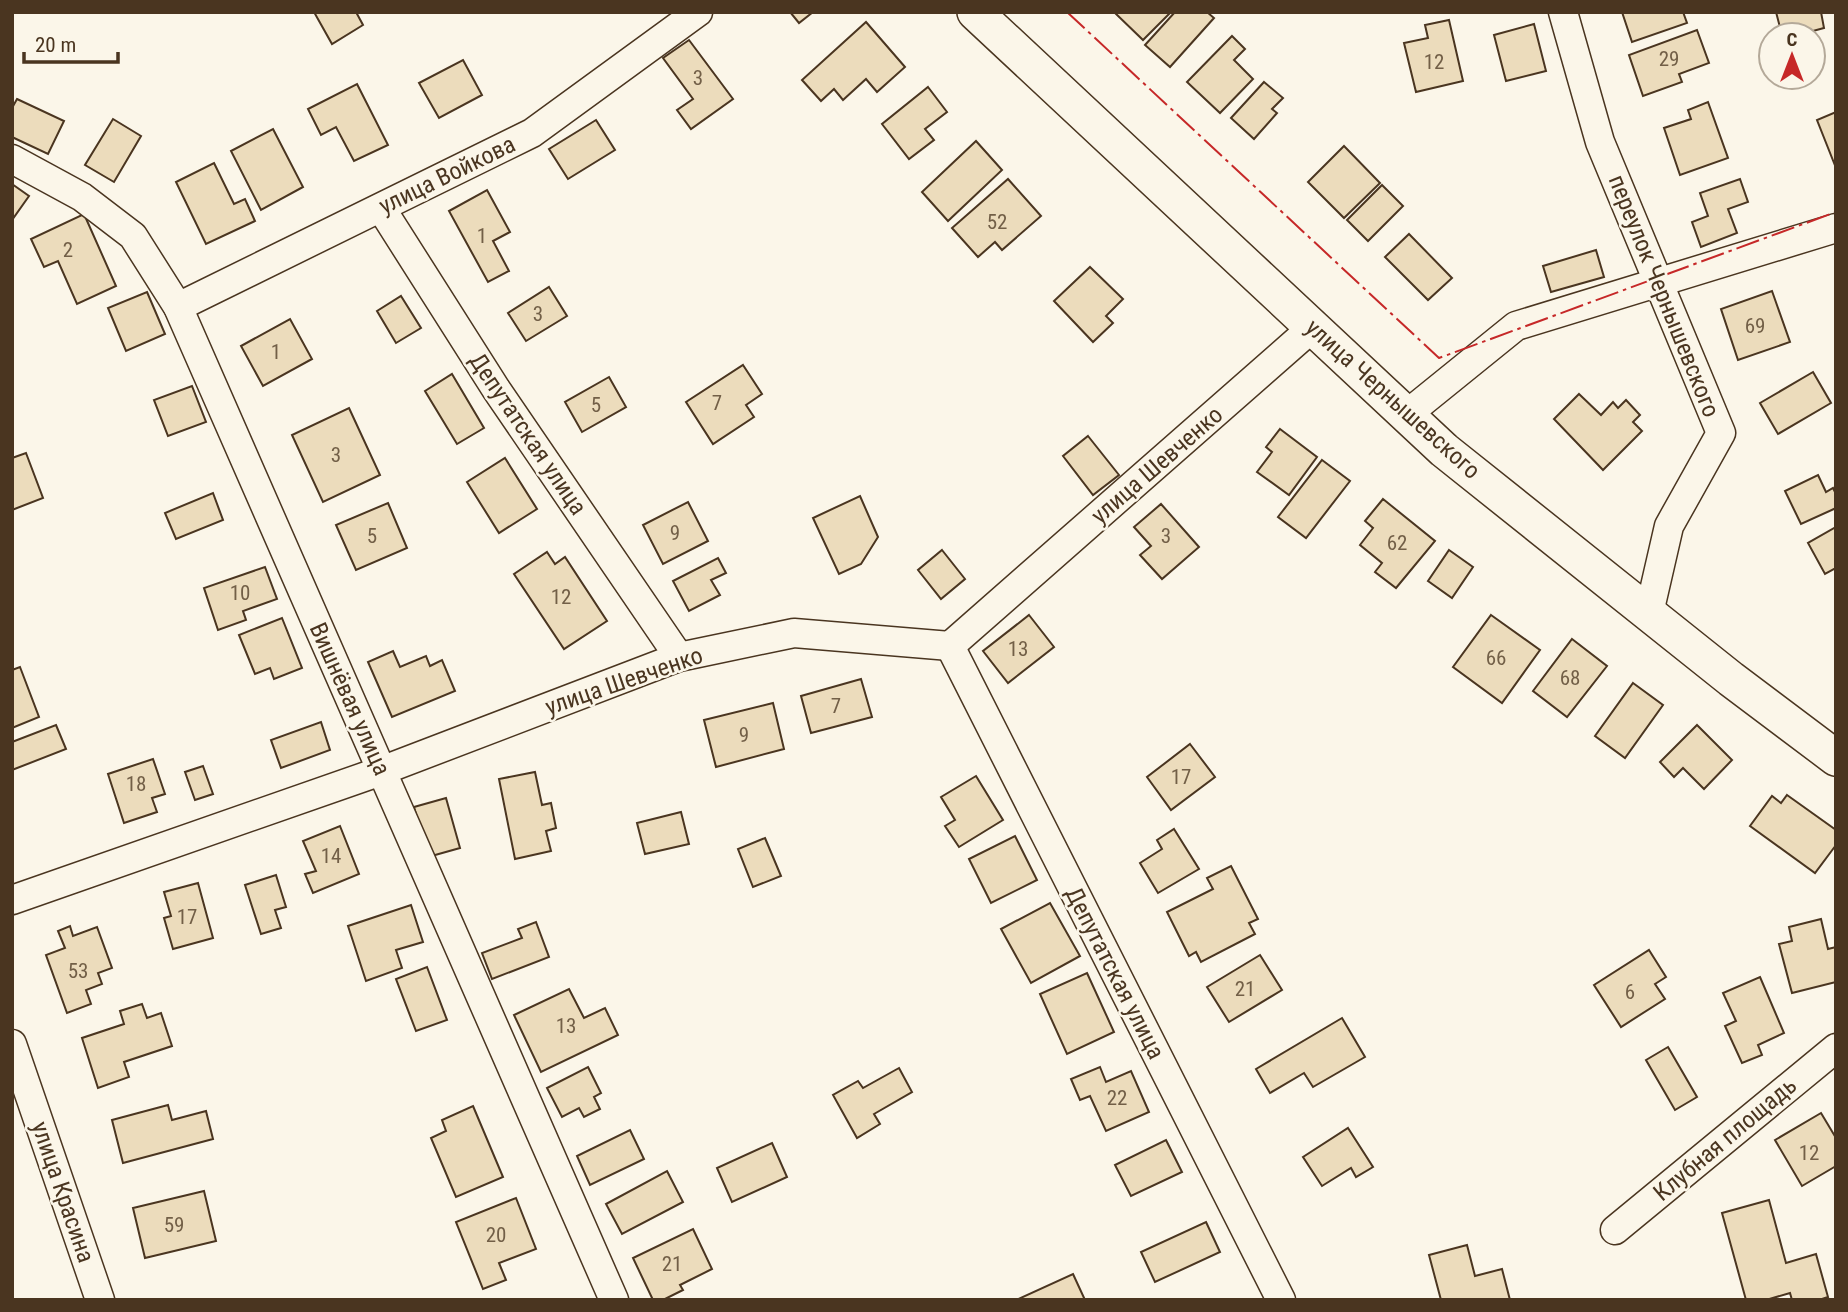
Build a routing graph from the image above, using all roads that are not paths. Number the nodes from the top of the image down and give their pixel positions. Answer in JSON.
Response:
{"nodes":[{"id":1,"x":698,"y":12,"type":"edge"},
{"id":2,"x":975,"y":12,"type":"edge"},
{"id":3,"x":1563,"y":12,"type":"edge"},
{"id":4,"x":12,"y":159,"type":"edge"},
{"id":5,"x":381,"y":208,"type":"junction"},
{"id":6,"x":1836,"y":228,"type":"edge"},
{"id":7,"x":1658,"y":282,"type":"junction"},
{"id":8,"x":178,"y":307,"type":"junction"},
{"id":9,"x":1313,"y":327,"type":"junction"},
{"id":10,"x":1406,"y":415,"type":"junction"},
{"id":11,"x":1649,"y":613,"type":"junction"},
{"id":12,"x":950,"y":646,"type":"junction"},
{"id":13,"x":680,"y":657,"type":"junction"},
{"id":14,"x":1836,"y":758,"type":"edge"},
{"id":15,"x":381,"y":771,"type":"junction"},
{"id":16,"x":12,"y":900,"type":"edge"},
{"id":17,"x":12,"y":1044,"type":"edge"},
{"id":18,"x":1836,"y":1048,"type":"edge"},
{"id":19,"x":1615,"y":1230,"type":"dead end"},
{"id":20,"x":100,"y":1300,"type":"edge"},
{"id":21,"x":614,"y":1300,"type":"edge"},
{"id":22,"x":1280,"y":1300,"type":"edge"}],
"edges":[{"from":1,"to":5,"type":"street","name":"улица Войкова"},
{"from":2,"to":9,"type":"street","name":"улица Чернышевского"},
{"from":3,"to":7,"type":"street","name":"переулок Чернышевского"},
{"from":4,"to":8,"type":"street","name":"Вишнёвая улица"},
{"from":5,"to":8,"type":"street","name":"улица Войкова"},
{"from":5,"to":13,"type":"street","name":"Депутатская улица"},
{"from":6,"to":7,"type":"street"},
{"from":7,"to":10,"type":"street"},
{"from":7,"to":11,"type":"street","name":"переулок Чернышевского"},
{"from":8,"to":15,"type":"street","name":"Вишнёвая улица"},
{"from":9,"to":10,"type":"street","name":"улица Чернышевского"},
{"from":9,"to":12,"type":"street","name":"улица Шевченко"},
{"from":10,"to":11,"type":"street","name":"улица Чернышевского"},
{"from":11,"to":14,"type":"street","name":"улица Чернышевского"},
{"from":12,"to":13,"type":"street","name":"улица Шевченко"},
{"from":12,"to":22,"type":"street","name":"Депутатская улица"},
{"from":13,"to":15,"type":"street","name":"улица Шевченко"},
{"from":15,"to":16,"type":"street","name":"улица Шевченко"},
{"from":15,"to":21,"type":"street","name":"Вишнёвая улица"},
{"from":17,"to":20,"type":"street","name":"улица Красина"},
{"from":18,"to":19,"type":"street","name":"Клубная площадь"}]}
